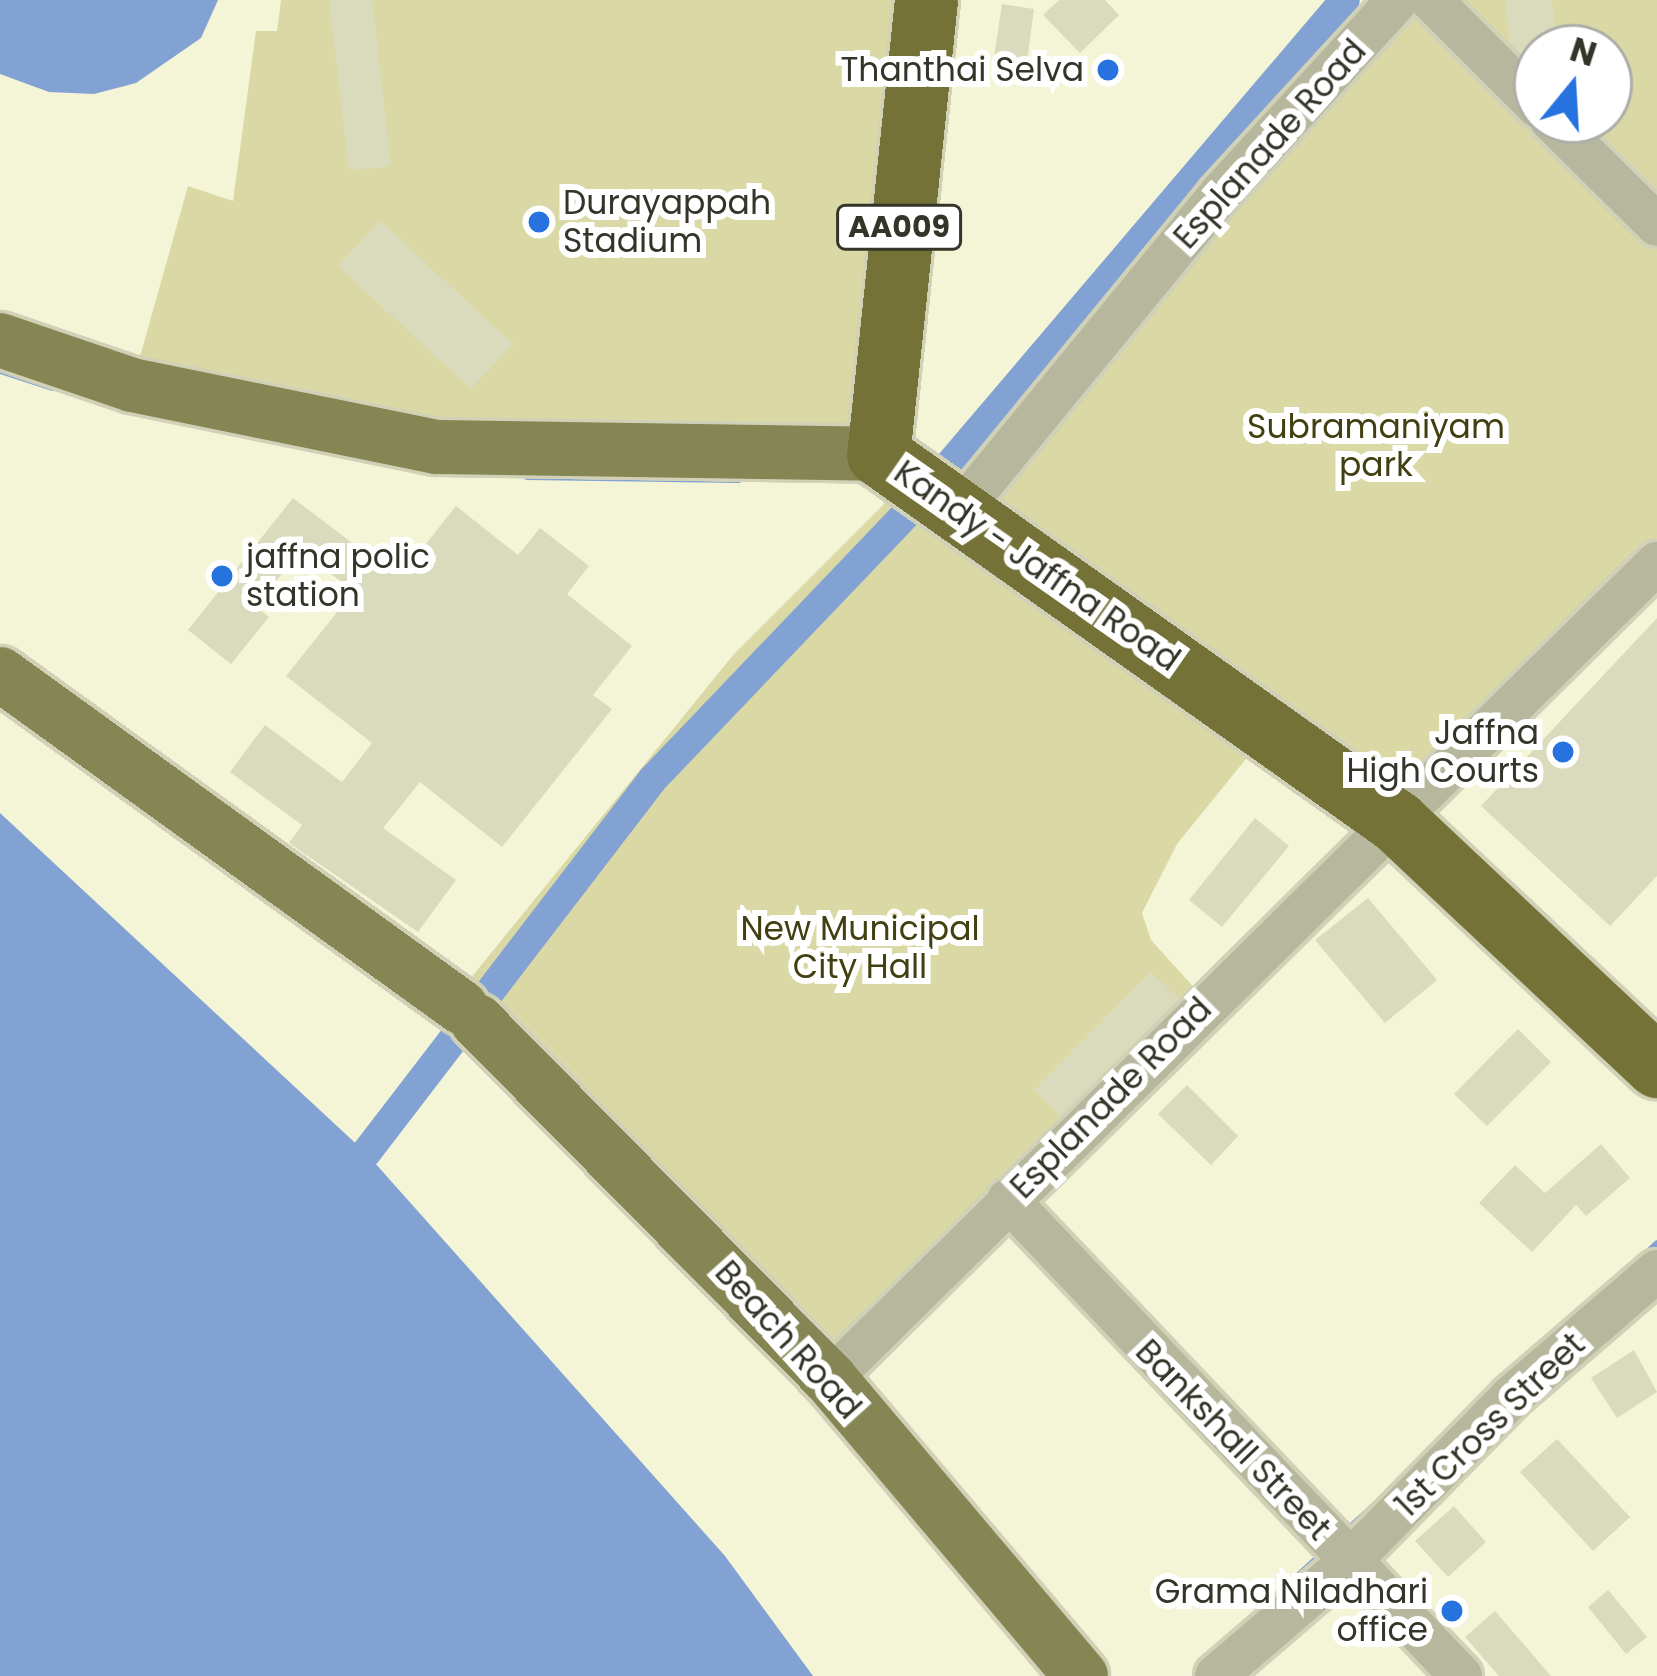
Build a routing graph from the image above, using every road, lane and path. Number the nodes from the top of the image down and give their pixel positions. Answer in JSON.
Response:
{"nodes":[{"id":1,"x":926,"y":0,"type":"edge"},
{"id":2,"x":1398,"y":0,"type":"edge"},
{"id":3,"x":1431,"y":0,"type":"edge"},
{"id":4,"x":1513,"y":82,"type":"edge"},
{"id":5,"x":1576,"y":144,"type":"edge"},
{"id":6,"x":1657,"y":225,"type":"edge"},
{"id":7,"x":0,"y":340,"type":"edge"},
{"id":8,"x":878,"y":454,"type":"junction"},
{"id":9,"x":959,"y":512,"type":"junction"},
{"id":10,"x":1657,"y":563,"type":"edge"},
{"id":11,"x":0,"y":674,"type":"edge"},
{"id":12,"x":1397,"y":822,"type":"junction"},
{"id":13,"x":1657,"y":1066,"type":"edge"},
{"id":14,"x":1008,"y":1200,"type":"junction"},
{"id":15,"x":1657,"y":1271,"type":"edge"},
{"id":16,"x":830,"y":1379,"type":"junction"},
{"id":17,"x":1350,"y":1561,"type":"junction"},
{"id":18,"x":1081,"y":1676,"type":"edge"},
{"id":19,"x":1216,"y":1676,"type":"edge"},
{"id":20,"x":1461,"y":1676,"type":"edge"}],
"edges":[{"from":1,"to":8,"type":"highway","number":"AA009"},
{"from":2,"to":9,"type":"street","name":"Esplanade Road"},
{"from":3,"to":4,"type":"street"},
{"from":5,"to":6,"type":"street"},
{"from":7,"to":8,"type":"main road","name":"Kandy - Jaffna Road"},
{"from":8,"to":9,"type":"highway","name":"Kandy - Jaffna Road"},
{"from":9,"to":12,"type":"highway","name":"Kandy - Jaffna Road"},
{"from":10,"to":12,"type":"street","name":"Esplanade Road"},
{"from":11,"to":16,"type":"main road","name":"Beach Road"},
{"from":12,"to":13,"type":"highway","name":"Kandy - Jaffna Road"},
{"from":12,"to":14,"type":"street","name":"Esplanade Road"},
{"from":14,"to":16,"type":"street","name":"Esplanade Road"},
{"from":14,"to":17,"type":"street","name":"Bankshall Street"},
{"from":15,"to":17,"type":"street","name":"1st Cross Street"},
{"from":16,"to":18,"type":"main road","name":"Beach Road"},
{"from":17,"to":19,"type":"street","name":"1st Cross Street"},
{"from":17,"to":20,"type":"street","name":"Bankshall Street"}]}
